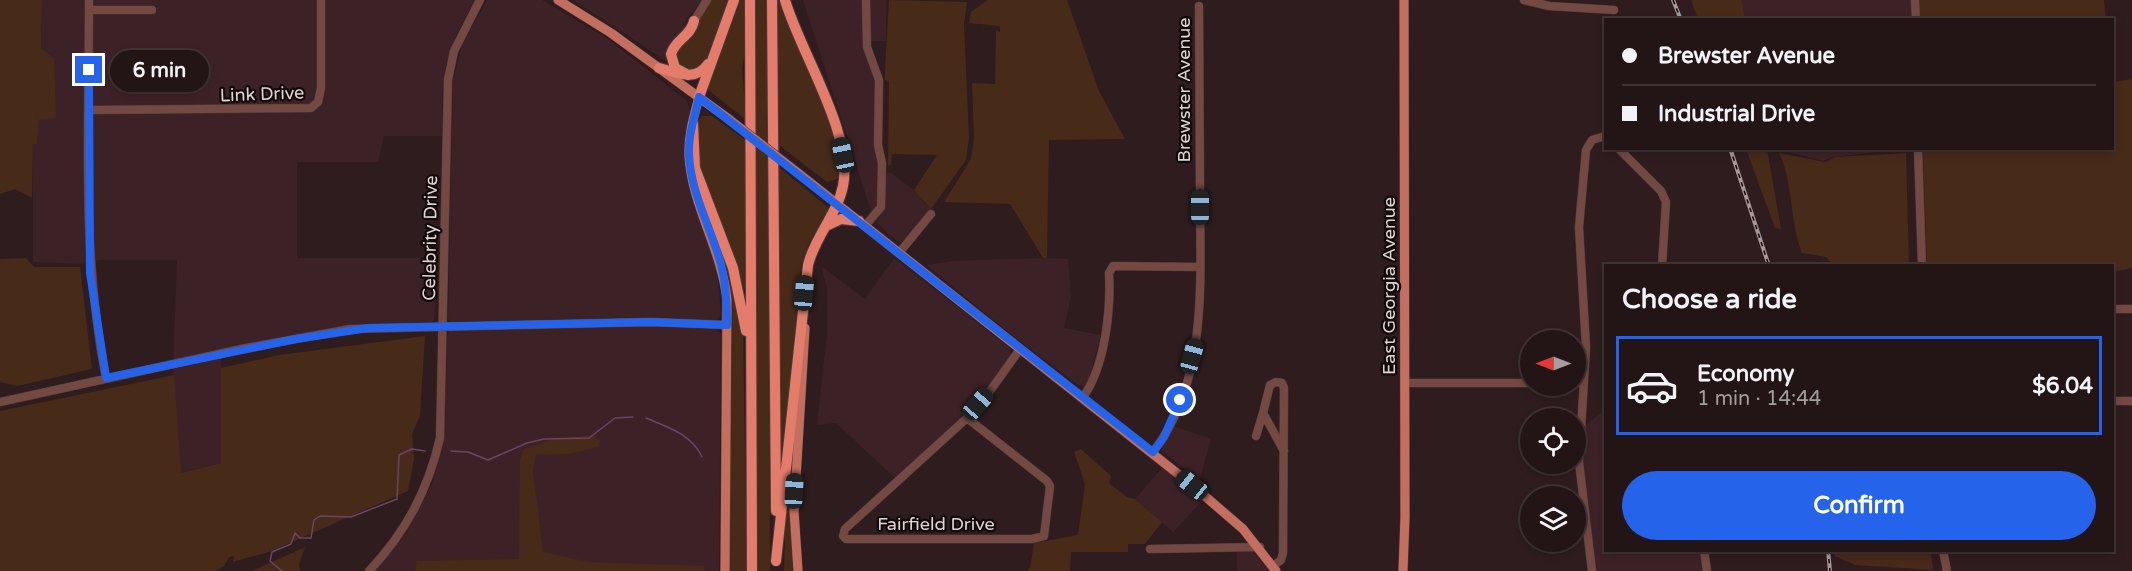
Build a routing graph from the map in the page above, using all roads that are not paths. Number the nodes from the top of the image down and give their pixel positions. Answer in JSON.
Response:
{"nodes":[{"id":1,"x":89,"y":0,"type":"edge"},
{"id":2,"x":321,"y":0,"type":"edge"},
{"id":3,"x":480,"y":0,"type":"edge"},
{"id":4,"x":558,"y":0,"type":"edge"},
{"id":5,"x":707,"y":0,"type":"edge"},
{"id":6,"x":734,"y":0,"type":"edge"},
{"id":7,"x":750,"y":0,"type":"edge"},
{"id":8,"x":772,"y":0,"type":"edge"},
{"id":9,"x":785,"y":0,"type":"edge"},
{"id":10,"x":866,"y":0,"type":"edge"},
{"id":11,"x":1404,"y":0,"type":"edge"},
{"id":12,"x":1524,"y":0,"type":"edge"},
{"id":13,"x":1915,"y":0,"type":"edge"},
{"id":14,"x":568,"y":3,"type":"edge"},
{"id":15,"x":1199,"y":6,"type":"dead end"},
{"id":16,"x":89,"y":10,"type":"junction"},
{"id":17,"x":152,"y":10,"type":"dead end"},
{"id":18,"x":1614,"y":10,"type":"dead end"},
{"id":19,"x":1916,"y":18,"type":"edge"},
{"id":20,"x":694,"y":21,"type":"joint"},
{"id":21,"x":714,"y":53,"type":"junction"},
{"id":22,"x":659,"y":68,"type":"junction"},
{"id":23,"x":688,"y":75,"type":"junction"},
{"id":24,"x":699,"y":97,"type":"junction"},
{"id":25,"x":88,"y":110,"type":"junction"},
{"id":26,"x":693,"y":124,"type":"junction"},
{"id":27,"x":1604,"y":136,"type":"edge"},
{"id":28,"x":1620,"y":150,"type":"edge"},
{"id":29,"x":1918,"y":150,"type":"edge"},
{"id":30,"x":839,"y":204,"type":"junction"},
{"id":31,"x":931,"y":214,"type":"dead end"},
{"id":32,"x":862,"y":223,"type":"junction"},
{"id":33,"x":824,"y":228,"type":"junction"},
{"id":34,"x":899,"y":253,"type":"junction"},
{"id":35,"x":1662,"y":264,"type":"edge"},
{"id":36,"x":1922,"y":264,"type":"edge"},
{"id":37,"x":1200,"y":267,"type":"junction"},
{"id":38,"x":804,"y":293,"type":"junction"},
{"id":39,"x":2114,"y":309,"type":"edge"},
{"id":40,"x":2132,"y":309,"type":"edge"},
{"id":41,"x":727,"y":325,"type":"junction"},
{"id":42,"x":443,"y":326,"type":"junction"},
{"id":43,"x":1586,"y":330,"type":"edge"},
{"id":44,"x":1020,"y":349,"type":"junction"},
{"id":45,"x":750,"y":354,"type":"junction"},
{"id":46,"x":106,"y":378,"type":"junction"},
{"id":47,"x":1405,"y":383,"type":"junction"},
{"id":48,"x":1520,"y":383,"type":"edge"},
{"id":49,"x":1583,"y":396,"type":"edge"},
{"id":50,"x":1083,"y":397,"type":"junction"},
{"id":51,"x":2114,"y":401,"type":"edge"},
{"id":52,"x":2132,"y":401,"type":"edge"},
{"id":53,"x":0,"y":402,"type":"edge"},
{"id":54,"x":1263,"y":413,"type":"junction"},
{"id":55,"x":967,"y":418,"type":"junction"},
{"id":56,"x":1256,"y":436,"type":"dead end"},
{"id":57,"x":1284,"y":451,"type":"junction"},
{"id":58,"x":1153,"y":452,"type":"junction"},
{"id":59,"x":1260,"y":547,"type":"junction"},
{"id":60,"x":1150,"y":549,"type":"dead end"},
{"id":61,"x":1704,"y":552,"type":"edge"},
{"id":62,"x":1943,"y":552,"type":"edge"},
{"id":63,"x":776,"y":566,"type":"edge"},
{"id":64,"x":1275,"y":569,"type":"edge"},
{"id":65,"x":369,"y":571,"type":"edge"},
{"id":66,"x":725,"y":571,"type":"edge"},
{"id":67,"x":752,"y":571,"type":"edge"},
{"id":68,"x":798,"y":571,"type":"edge"},
{"id":69,"x":1403,"y":571,"type":"edge"},
{"id":70,"x":1592,"y":571,"type":"edge"},
{"id":71,"x":1707,"y":571,"type":"edge"},
{"id":72,"x":1947,"y":571,"type":"edge"}],
"edges":[{"from":1,"to":16,"type":"street"},
{"from":2,"to":25,"type":"street","name":"Link Drive"},
{"from":3,"to":42,"type":"street","name":"Celebrity Drive"},
{"from":4,"to":14,"type":"main road"},
{"from":5,"to":20,"type":"street"},
{"from":6,"to":21,"type":"highway"},
{"from":7,"to":45,"type":"highway"},
{"from":8,"to":63,"type":"highway"},
{"from":9,"to":30,"type":"highway"},
{"from":10,"to":32,"type":"street"},
{"from":11,"to":47,"type":"main road","name":"East Georgia Avenue"},
{"from":12,"to":18,"type":"street"},
{"from":13,"to":19,"type":"street"},
{"from":14,"to":22,"type":"main road"},
{"from":15,"to":37,"type":"street","name":"Brewster Avenue"},
{"from":16,"to":17,"type":"street"},
{"from":16,"to":25,"type":"street"},
{"from":20,"to":23,"type":"highway"},
{"from":21,"to":23,"type":"highway"},
{"from":21,"to":24,"type":"highway"},
{"from":22,"to":23,"type":"highway"},
{"from":22,"to":24,"type":"main road"},
{"from":24,"to":26,"type":"main road"},
{"from":24,"to":30,"type":"main road","bridge":true},
{"from":25,"to":46,"type":"street"},
{"from":26,"to":41,"type":"main road"},
{"from":26,"to":45,"type":"highway"},
{"from":27,"to":43,"type":"street"},
{"from":28,"to":35,"type":"street"},
{"from":29,"to":36,"type":"street"},
{"from":30,"to":32,"type":"main road"},
{"from":30,"to":33,"type":"highway"},
{"from":31,"to":34,"type":"street"},
{"from":32,"to":33,"type":"highway"},
{"from":32,"to":34,"type":"main road"},
{"from":33,"to":38,"type":"highway"},
{"from":34,"to":44,"type":"main road"},
{"from":37,"to":50,"type":"street"},
{"from":37,"to":58,"type":"street","name":"Brewster Avenue"},
{"from":38,"to":63,"type":"highway"},
{"from":38,"to":68,"type":"main road"},
{"from":39,"to":40,"type":"street"},
{"from":41,"to":42,"type":"street"},
{"from":41,"to":66,"type":"main road"},
{"from":42,"to":46,"type":"street"},
{"from":42,"to":65,"type":"street","name":"Celebrity Drive"},
{"from":44,"to":50,"type":"main road"},
{"from":44,"to":55,"type":"street","name":"Fairfield Drive"},
{"from":45,"to":67,"type":"highway"},
{"from":46,"to":53,"type":"street"},
{"from":47,"to":48,"type":"street"},
{"from":47,"to":69,"type":"main road","name":"East Georgia Avenue"},
{"from":49,"to":70,"type":"street"},
{"from":50,"to":58,"type":"main road"},
{"from":51,"to":52,"type":"street"},
{"from":54,"to":56,"type":"street"},
{"from":54,"to":57,"type":"street"},
{"from":54,"to":57,"type":"street"},
{"from":55,"to":55,"type":"street","name":"Fairfield Drive"},
{"from":57,"to":64,"type":"street"},
{"from":58,"to":59,"type":"main road"},
{"from":59,"to":60,"type":"street"},
{"from":59,"to":64,"type":"main road"},
{"from":61,"to":71,"type":"street"},
{"from":62,"to":72,"type":"street"}]}
